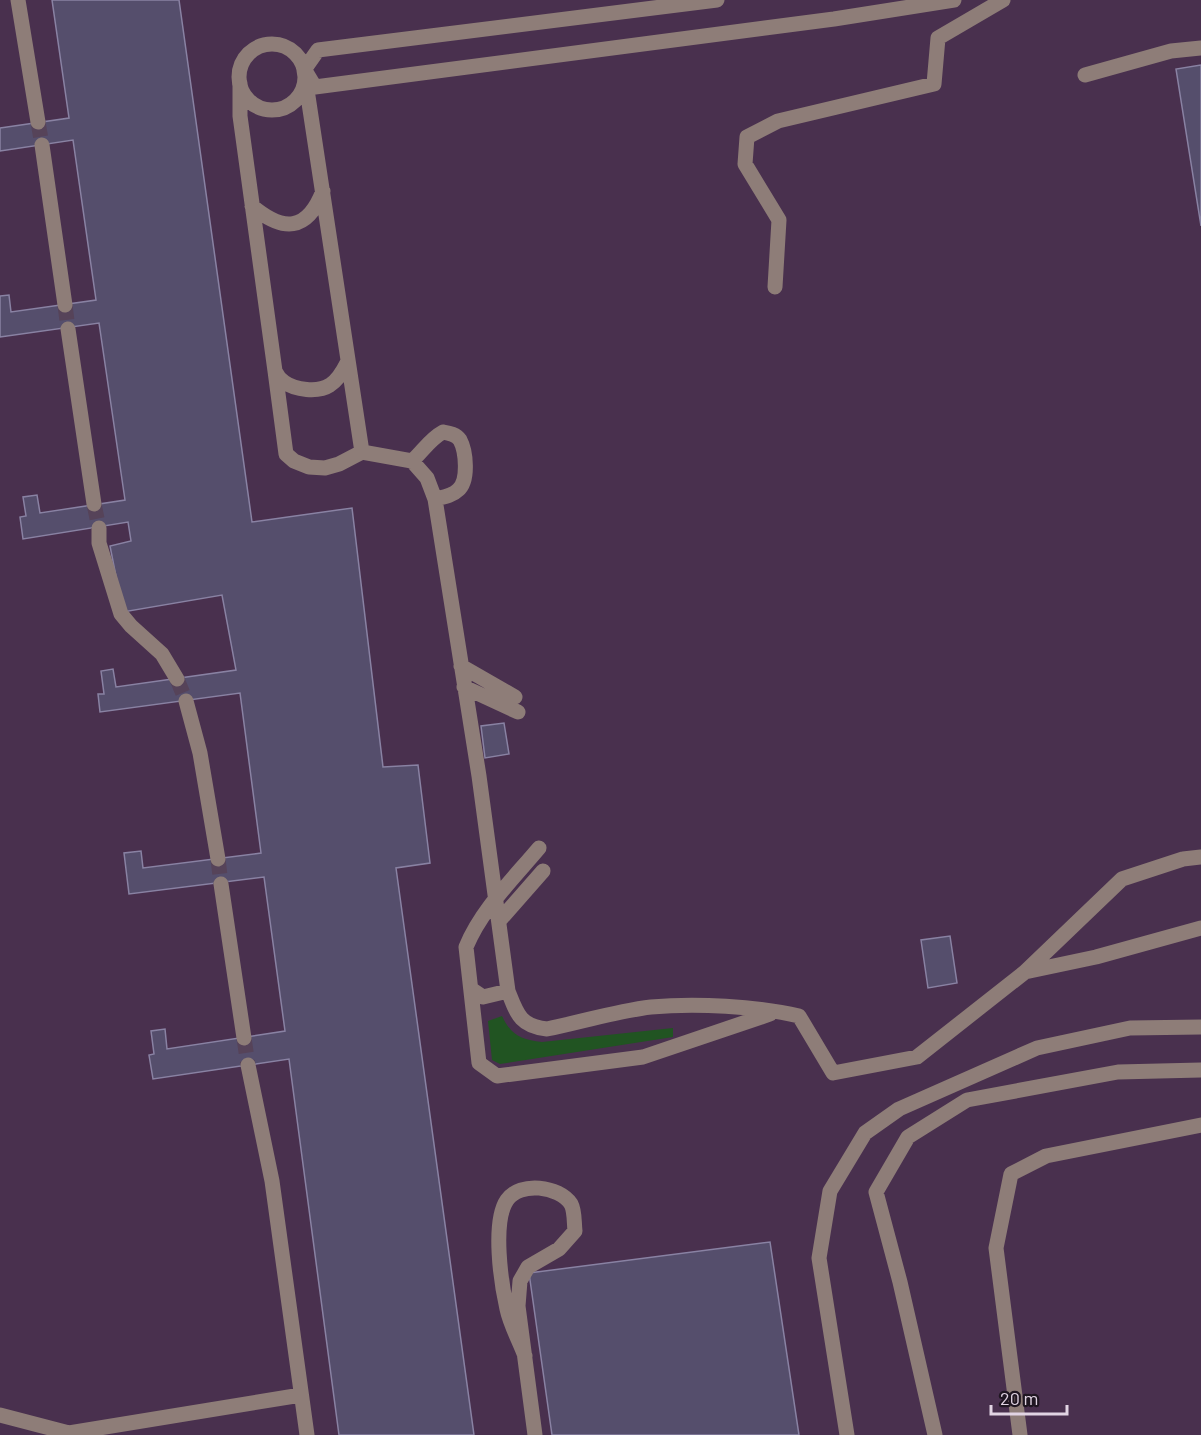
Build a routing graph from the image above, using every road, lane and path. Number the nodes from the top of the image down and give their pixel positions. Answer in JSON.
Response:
{"nodes":[{"id":1,"x":18,"y":0,"type":"edge"},
{"id":2,"x":717,"y":0,"type":"edge"},
{"id":3,"x":954,"y":0,"type":"edge"},
{"id":4,"x":1003,"y":0,"type":"edge"},
{"id":5,"x":906,"y":3,"type":"edge"},
{"id":6,"x":1201,"y":48,"type":"edge"},
{"id":7,"x":304,"y":70,"type":"junction"},
{"id":8,"x":1085,"y":75,"type":"dead end"},
{"id":9,"x":240,"y":83,"type":"junction"},
{"id":10,"x":38,"y":122,"type":"tunnel mouth"},
{"id":11,"x":42,"y":145,"type":"tunnel mouth"},
{"id":12,"x":323,"y":191,"type":"junction"},
{"id":13,"x":252,"y":206,"type":"junction"},
{"id":14,"x":775,"y":287,"type":"dead end"},
{"id":15,"x":64,"y":305,"type":"tunnel mouth"},
{"id":16,"x":68,"y":329,"type":"tunnel mouth"},
{"id":17,"x":347,"y":363,"type":"junction"},
{"id":18,"x":275,"y":371,"type":"junction"},
{"id":19,"x":362,"y":452,"type":"junction"},
{"id":20,"x":412,"y":460,"type":"junction"},
{"id":21,"x":435,"y":499,"type":"junction"},
{"id":22,"x":94,"y":504,"type":"tunnel mouth"},
{"id":23,"x":99,"y":528,"type":"tunnel mouth"},
{"id":24,"x":460,"y":666,"type":"junction"},
{"id":25,"x":177,"y":679,"type":"tunnel mouth"},
{"id":26,"x":464,"y":687,"type":"junction"},
{"id":27,"x":186,"y":701,"type":"tunnel mouth"},
{"id":28,"x":539,"y":848,"type":"dead end"},
{"id":29,"x":1201,"y":857,"type":"edge"},
{"id":30,"x":218,"y":860,"type":"tunnel mouth"},
{"id":31,"x":543,"y":871,"type":"dead end"},
{"id":32,"x":221,"y":884,"type":"tunnel mouth"},
{"id":33,"x":496,"y":898,"type":"junction"},
{"id":34,"x":499,"y":921,"type":"junction"},
{"id":35,"x":1201,"y":927,"type":"edge"},
{"id":36,"x":1025,"y":972,"type":"junction"},
{"id":37,"x":471,"y":989,"type":"junction"},
{"id":38,"x":508,"y":991,"type":"junction"},
{"id":39,"x":778,"y":1011,"type":"junction"},
{"id":40,"x":1201,"y":1027,"type":"edge"},
{"id":41,"x":244,"y":1038,"type":"tunnel mouth"},
{"id":42,"x":248,"y":1065,"type":"tunnel mouth"},
{"id":43,"x":1201,"y":1070,"type":"edge"},
{"id":44,"x":1201,"y":1125,"type":"edge"},
{"id":45,"x":525,"y":1356,"type":"junction"},
{"id":46,"x":301,"y":1395,"type":"junction"},
{"id":47,"x":0,"y":1415,"type":"edge"},
{"id":48,"x":307,"y":1435,"type":"edge"},
{"id":49,"x":535,"y":1435,"type":"edge"},
{"id":50,"x":846,"y":1435,"type":"edge"},
{"id":51,"x":935,"y":1435,"type":"edge"},
{"id":52,"x":1020,"y":1435,"type":"edge"}],
"edges":[{"from":1,"to":10,"type":"lane"},
{"from":2,"to":7,"type":"lane"},
{"from":3,"to":5,"type":"lane"},
{"from":4,"to":14,"type":"lane"},
{"from":5,"to":7,"type":"lane"},
{"from":6,"to":8,"type":"lane"},
{"from":7,"to":9,"type":"lane"},
{"from":7,"to":9,"type":"lane"},
{"from":7,"to":12,"type":"lane"},
{"from":9,"to":13,"type":"lane"},
{"from":11,"to":15,"type":"lane"},
{"from":12,"to":13,"type":"lane"},
{"from":12,"to":17,"type":"lane"},
{"from":13,"to":18,"type":"lane"},
{"from":16,"to":22,"type":"lane"},
{"from":17,"to":18,"type":"lane"},
{"from":17,"to":19,"type":"lane"},
{"from":18,"to":19,"type":"lane"},
{"from":19,"to":20,"type":"lane"},
{"from":20,"to":21,"type":"lane"},
{"from":20,"to":21,"type":"lane"},
{"from":21,"to":24,"type":"lane"},
{"from":23,"to":25,"type":"lane"},
{"from":24,"to":26,"type":"lane"},
{"from":24,"to":26,"type":"lane"},
{"from":26,"to":33,"type":"lane"},
{"from":27,"to":30,"type":"lane"},
{"from":28,"to":33,"type":"lane"},
{"from":29,"to":36,"type":"lane"},
{"from":31,"to":34,"type":"lane"},
{"from":32,"to":41,"type":"lane"},
{"from":33,"to":34,"type":"lane"},
{"from":33,"to":37,"type":"lane"},
{"from":34,"to":38,"type":"lane"},
{"from":35,"to":36,"type":"lane"},
{"from":36,"to":39,"type":"lane"},
{"from":37,"to":38,"type":"lane"},
{"from":37,"to":39,"type":"lane"},
{"from":38,"to":39,"type":"lane"},
{"from":40,"to":50,"type":"lane"},
{"from":42,"to":46,"type":"lane"},
{"from":43,"to":51,"type":"lane"},
{"from":44,"to":52,"type":"lane"},
{"from":45,"to":45,"type":"lane"},
{"from":45,"to":49,"type":"lane"},
{"from":46,"to":47,"type":"lane"},
{"from":46,"to":48,"type":"lane"}]}
